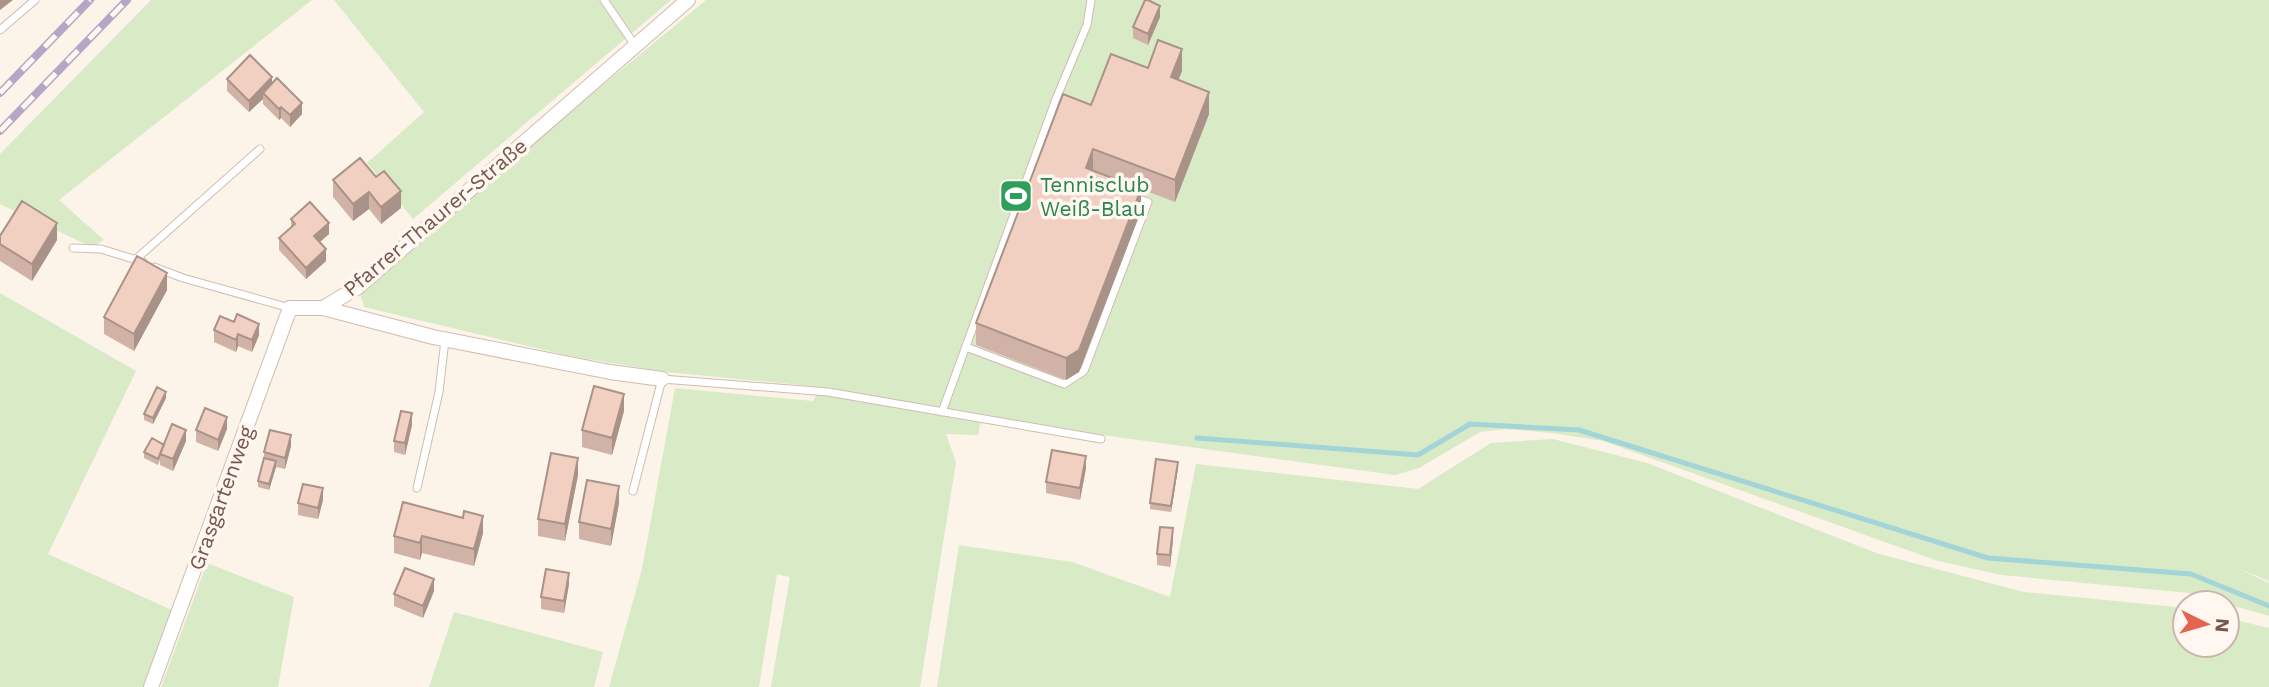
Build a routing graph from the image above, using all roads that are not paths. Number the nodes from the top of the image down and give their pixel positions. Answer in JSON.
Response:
{"nodes":[{"id":1,"x":35,"y":0,"type":"edge"},
{"id":2,"x":604,"y":0,"type":"edge"},
{"id":3,"x":688,"y":0,"type":"edge"},
{"id":4,"x":1091,"y":0,"type":"edge"},
{"id":5,"x":0,"y":30,"type":"edge"},
{"id":6,"x":634,"y":44,"type":"junction"},
{"id":7,"x":260,"y":149,"type":"dead end"},
{"id":8,"x":1122,"y":192,"type":"edge"},
{"id":9,"x":73,"y":248,"type":"dead end"},
{"id":10,"x":135,"y":260,"type":"junction"},
{"id":11,"x":290,"y":308,"type":"junction"},
{"id":12,"x":323,"y":308,"type":"junction"},
{"id":13,"x":445,"y":339,"type":"junction"},
{"id":14,"x":966,"y":347,"type":"junction"},
{"id":15,"x":662,"y":379,"type":"junction"},
{"id":16,"x":942,"y":412,"type":"junction"},
{"id":17,"x":1101,"y":439,"type":"dead end"},
{"id":18,"x":417,"y":488,"type":"dead end"},
{"id":19,"x":633,"y":491,"type":"dead end"},
{"id":20,"x":151,"y":687,"type":"edge"}],
"edges":[{"from":1,"to":5,"type":"lane"},
{"from":2,"to":6,"type":"lane"},
{"from":3,"to":6,"type":"street","name":"Pfarrer-Thaurer-Straße"},
{"from":4,"to":14,"type":"lane"},
{"from":6,"to":12,"type":"street","name":"Pfarrer-Thaurer-Straße"},
{"from":7,"to":10,"type":"lane"},
{"from":8,"to":14,"type":"lane"},
{"from":9,"to":10,"type":"lane","name":"Pfarrer-Thaurer-Straße"},
{"from":10,"to":11,"type":"lane","name":"Pfarrer-Thaurer-Straße"},
{"from":11,"to":12,"type":"street","name":"Pfarrer-Thaurer-Straße"},
{"from":11,"to":20,"type":"street","name":"Grasgartenweg"},
{"from":12,"to":13,"type":"street"},
{"from":13,"to":15,"type":"street"},
{"from":13,"to":18,"type":"lane"},
{"from":14,"to":16,"type":"lane"},
{"from":15,"to":16,"type":"lane"},
{"from":15,"to":19,"type":"lane"},
{"from":16,"to":17,"type":"lane"}]}
